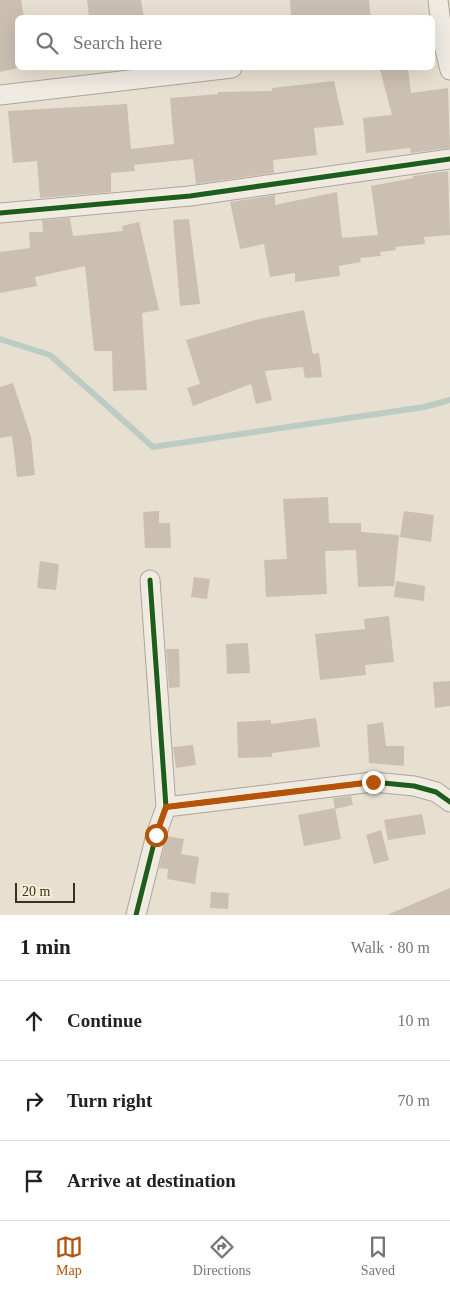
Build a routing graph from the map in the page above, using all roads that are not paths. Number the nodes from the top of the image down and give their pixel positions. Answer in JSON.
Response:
{"nodes":[{"id":1,"x":438,"y":0,"type":"edge"},
{"id":2,"x":442,"y":41,"type":"edge"},
{"id":3,"x":215,"y":70,"type":"edge"},
{"id":4,"x":450,"y":70,"type":"edge"},
{"id":5,"x":0,"y":95,"type":"edge"},
{"id":6,"x":450,"y":159,"type":"edge"},
{"id":7,"x":0,"y":213,"type":"edge"},
{"id":8,"x":150,"y":580,"type":"dead end"},
{"id":9,"x":450,"y":802,"type":"edge"},
{"id":10,"x":166,"y":807,"type":"junction"},
{"id":11,"x":136,"y":915,"type":"edge"}],
"edges":[{"from":1,"to":2,"type":"street"},
{"from":2,"to":4,"type":"street"},
{"from":3,"to":5,"type":"street"},
{"from":6,"to":7,"type":"street"},
{"from":8,"to":10,"type":"street"},
{"from":9,"to":10,"type":"street"},
{"from":10,"to":11,"type":"street"}]}
